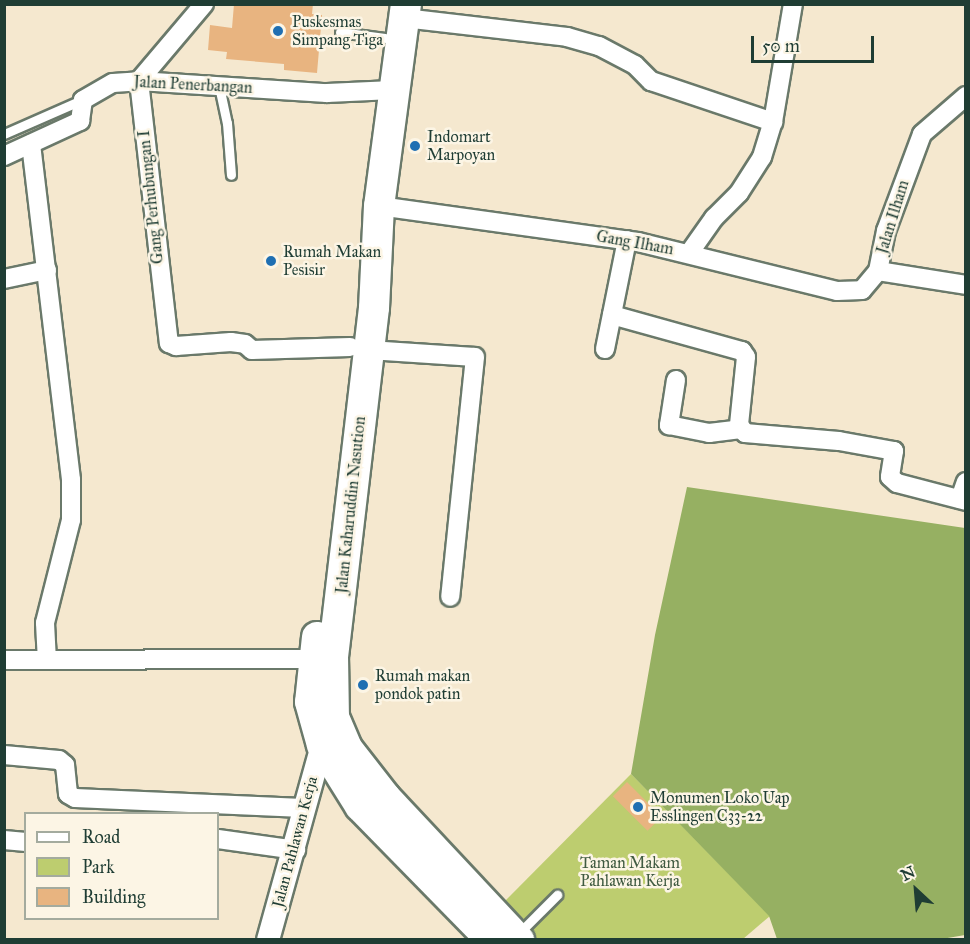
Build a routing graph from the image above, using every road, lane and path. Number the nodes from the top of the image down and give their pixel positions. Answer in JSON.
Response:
{"nodes":[{"id":1,"x":204,"y":4,"type":"edge"},
{"id":2,"x":793,"y":4,"type":"edge"},
{"id":3,"x":396,"y":16,"type":"edge"},
{"id":4,"x":340,"y":32,"type":"dead end"},
{"id":5,"x":139,"y":81,"type":"junction"},
{"id":6,"x":219,"y":86,"type":"junction"},
{"id":7,"x":387,"y":90,"type":"junction"},
{"id":8,"x":966,"y":96,"type":"edge"},
{"id":9,"x":83,"y":100,"type":"junction"},
{"id":10,"x":773,"y":122,"type":"junction"},
{"id":11,"x":4,"y":134,"type":"edge"},
{"id":12,"x":31,"y":144,"type":"junction"},
{"id":13,"x":4,"y":156,"type":"edge"},
{"id":14,"x":231,"y":174,"type":"dead end"},
{"id":15,"x":379,"y":207,"type":"junction"},
{"id":16,"x":627,"y":240,"type":"junction"},
{"id":17,"x":690,"y":252,"type":"junction"},
{"id":18,"x":48,"y":270,"type":"junction"},
{"id":19,"x":878,"y":271,"type":"junction"},
{"id":20,"x":4,"y":279,"type":"edge"},
{"id":21,"x":966,"y":285,"type":"edge"},
{"id":22,"x":612,"y":315,"type":"junction"},
{"id":23,"x":359,"y":348,"type":"junction"},
{"id":24,"x":605,"y":349,"type":"dead end"},
{"id":25,"x":676,"y":380,"type":"dead end"},
{"id":26,"x":741,"y":429,"type":"junction"},
{"id":27,"x":964,"y":494,"type":"edge"},
{"id":28,"x":450,"y":597,"type":"dead end"},
{"id":29,"x":315,"y":659,"type":"junction"},
{"id":30,"x":4,"y":660,"type":"edge"},
{"id":31,"x":47,"y":660,"type":"junction"},
{"id":32,"x":331,"y":739,"type":"junction"},
{"id":33,"x":4,"y":755,"type":"edge"},
{"id":34,"x":303,"y":808,"type":"junction"},
{"id":35,"x":219,"y":839,"type":"edge"},
{"id":36,"x":4,"y":840,"type":"edge"},
{"id":37,"x":24,"y":842,"type":"edge"},
{"id":38,"x":296,"y":850,"type":"junction"},
{"id":39,"x":557,"y":895,"type":"dead end"},
{"id":40,"x":508,"y":938,"type":"edge"},
{"id":41,"x":268,"y":939,"type":"edge"}],
"edges":[{"from":1,"to":5,"type":"street"},
{"from":2,"to":10,"type":"street"},
{"from":3,"to":4,"type":"lane"},
{"from":3,"to":7,"type":"highway","name":"Jalan Kaharuddin Nasution"},
{"from":3,"to":10,"type":"street"},
{"from":5,"to":6,"type":"street","name":"Jalan Penerbangan"},
{"from":5,"to":9,"type":"street","name":"Jalan Penerbangan"},
{"from":5,"to":23,"type":"street","name":"Gang Perhubungan I"},
{"from":6,"to":7,"type":"street","name":"Jalan Penerbangan"},
{"from":6,"to":14,"type":"lane"},
{"from":7,"to":15,"type":"highway","name":"Jalan Kaharuddin Nasution"},
{"from":7,"to":23,"type":"highway","name":"Jalan Kaharuddin Nasution"},
{"from":8,"to":19,"type":"street","name":"Jalan Ilham"},
{"from":9,"to":11,"type":"lane","name":"Jalan Penerbangan"},
{"from":9,"to":12,"type":"street"},
{"from":10,"to":17,"type":"street"},
{"from":12,"to":13,"type":"street"},
{"from":12,"to":18,"type":"street"},
{"from":15,"to":16,"type":"street","name":"Gang Ilham"},
{"from":15,"to":23,"type":"highway","name":"Jalan Kaharuddin Nasution"},
{"from":16,"to":17,"type":"street","name":"Gang Ilham"},
{"from":16,"to":22,"type":"street"},
{"from":17,"to":19,"type":"street","name":"Gang Ilham"},
{"from":18,"to":20,"type":"street"},
{"from":18,"to":31,"type":"street"},
{"from":19,"to":21,"type":"street","name":"Jalan Ilham"},
{"from":22,"to":24,"type":"street"},
{"from":22,"to":26,"type":"street"},
{"from":23,"to":28,"type":"street"},
{"from":23,"to":29,"type":"highway","name":"Jalan Kaharuddin Nasution"},
{"from":23,"to":32,"type":"highway","name":"Jalan Kaharuddin Nasution"},
{"from":25,"to":26,"type":"street"},
{"from":26,"to":27,"type":"street"},
{"from":29,"to":31,"type":"street"},
{"from":29,"to":32,"type":"highway","name":"Jalan Kaharuddin Nasution"},
{"from":30,"to":31,"type":"street"},
{"from":32,"to":34,"type":"street","name":"Jalan Pahlawan Kerja"},
{"from":32,"to":40,"type":"highway","name":"Jalan Kaharuddin Nasution"},
{"from":33,"to":34,"type":"street"},
{"from":34,"to":38,"type":"street","name":"Jalan Pahlawan Kerja"},
{"from":35,"to":38,"type":"street"},
{"from":36,"to":37,"type":"street"},
{"from":38,"to":41,"type":"street","name":"Jalan Pahlawan Kerja"},
{"from":39,"to":40,"type":"lane"}]}
